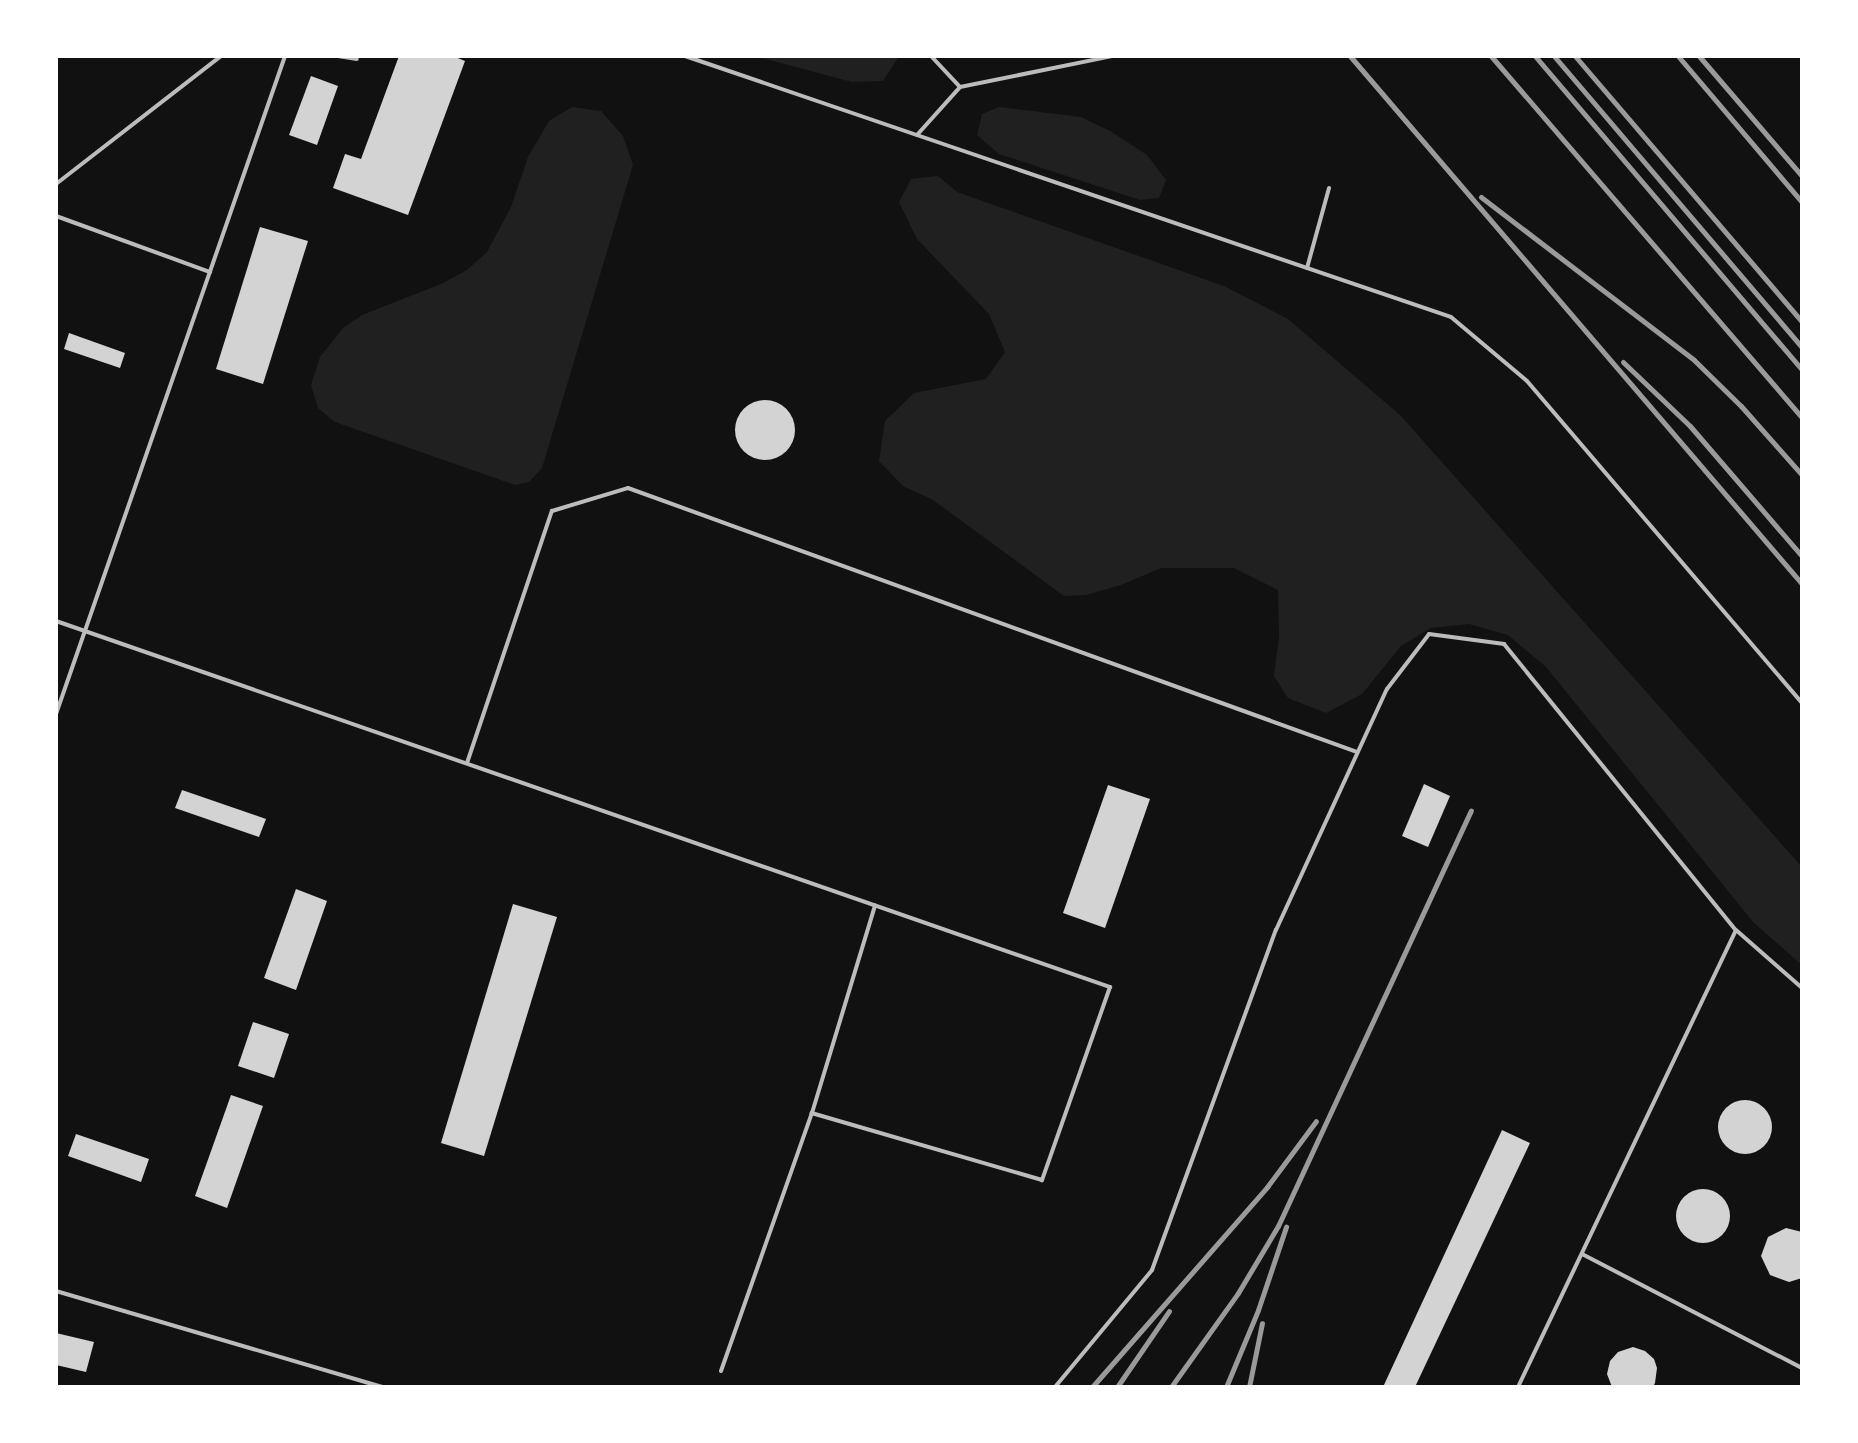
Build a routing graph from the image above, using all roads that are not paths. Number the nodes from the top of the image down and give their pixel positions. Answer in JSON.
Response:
{"nodes":[{"id":1,"x":221,"y":56,"type":"edge"},
{"id":2,"x":285,"y":56,"type":"edge"},
{"id":3,"x":338,"y":56,"type":"edge"},
{"id":4,"x":685,"y":56,"type":"edge"},
{"id":5,"x":931,"y":56,"type":"edge"},
{"id":6,"x":1112,"y":56,"type":"edge"},
{"id":7,"x":357,"y":59,"type":"dead end"},
{"id":8,"x":960,"y":87,"type":"junction"},
{"id":9,"x":917,"y":135,"type":"junction"},
{"id":10,"x":56,"y":184,"type":"edge"},
{"id":11,"x":1329,"y":188,"type":"dead end"},
{"id":12,"x":56,"y":216,"type":"edge"},
{"id":13,"x":1307,"y":268,"type":"junction"},
{"id":14,"x":210,"y":272,"type":"junction"},
{"id":15,"x":56,"y":621,"type":"edge"},
{"id":16,"x":84,"y":630,"type":"junction"},
{"id":17,"x":1802,"y":703,"type":"edge"},
{"id":18,"x":56,"y":714,"type":"edge"},
{"id":19,"x":1358,"y":753,"type":"junction"},
{"id":20,"x":467,"y":763,"type":"junction"},
{"id":21,"x":875,"y":905,"type":"junction"},
{"id":22,"x":1736,"y":930,"type":"junction"},
{"id":23,"x":1802,"y":988,"type":"edge"},
{"id":24,"x":812,"y":1113,"type":"junction"},
{"id":25,"x":1582,"y":1254,"type":"junction"},
{"id":26,"x":56,"y":1291,"type":"edge"},
{"id":27,"x":1802,"y":1368,"type":"edge"},
{"id":28,"x":721,"y":1371,"type":"dead end"},
{"id":29,"x":383,"y":1387,"type":"edge"},
{"id":30,"x":1055,"y":1387,"type":"edge"},
{"id":31,"x":1518,"y":1387,"type":"edge"}],
"edges":[{"from":1,"to":10,"type":"lane"},
{"from":2,"to":14,"type":"lane"},
{"from":3,"to":7,"type":"lane"},
{"from":4,"to":9,"type":"lane"},
{"from":5,"to":8,"type":"lane"},
{"from":6,"to":8,"type":"lane"},
{"from":8,"to":9,"type":"lane"},
{"from":9,"to":13,"type":"lane"},
{"from":11,"to":13,"type":"lane"},
{"from":12,"to":14,"type":"lane"},
{"from":13,"to":17,"type":"lane"},
{"from":14,"to":16,"type":"lane"},
{"from":15,"to":16,"type":"lane"},
{"from":16,"to":18,"type":"lane"},
{"from":16,"to":20,"type":"lane"},
{"from":19,"to":20,"type":"lane"},
{"from":19,"to":22,"type":"lane"},
{"from":19,"to":30,"type":"lane"},
{"from":20,"to":21,"type":"lane"},
{"from":21,"to":24,"type":"lane"},
{"from":21,"to":24,"type":"lane"},
{"from":22,"to":23,"type":"lane"},
{"from":22,"to":25,"type":"lane"},
{"from":24,"to":28,"type":"lane"},
{"from":25,"to":27,"type":"lane"},
{"from":25,"to":31,"type":"lane"},
{"from":26,"to":29,"type":"lane"}]}
